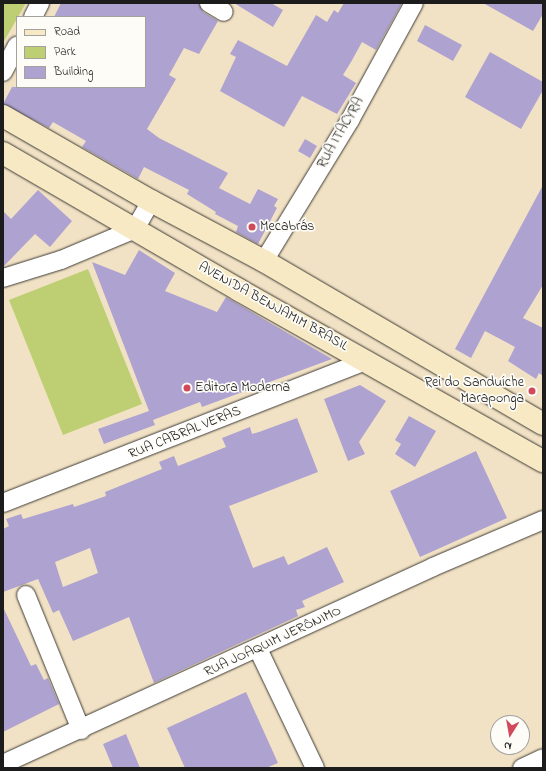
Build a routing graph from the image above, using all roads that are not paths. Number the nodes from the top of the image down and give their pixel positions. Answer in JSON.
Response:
{"nodes":[{"id":1,"x":40,"y":3,"type":"edge"},
{"id":2,"x":208,"y":3,"type":"edge"},
{"id":3,"x":414,"y":3,"type":"edge"},
{"id":4,"x":224,"y":12,"type":"dead end"},
{"id":5,"x":34,"y":16,"type":"edge"},
{"id":6,"x":16,"y":48,"type":"edge"},
{"id":7,"x":3,"y":72,"type":"edge"},
{"id":8,"x":3,"y":116,"type":"edge"},
{"id":9,"x":3,"y":153,"type":"edge"},
{"id":10,"x":151,"y":201,"type":"junction"},
{"id":11,"x":135,"y":229,"type":"junction"},
{"id":12,"x":264,"y":261,"type":"junction"},
{"id":13,"x":3,"y":278,"type":"edge"},
{"id":14,"x":367,"y":360,"type":"junction"},
{"id":15,"x":543,"y":424,"type":"edge"},
{"id":16,"x":543,"y":461,"type":"edge"},
{"id":17,"x":3,"y":503,"type":"edge"},
{"id":18,"x":543,"y":520,"type":"edge"},
{"id":19,"x":26,"y":595,"type":"dead end"},
{"id":20,"x":258,"y":649,"type":"junction"},
{"id":21,"x":81,"y":730,"type":"junction"},
{"id":22,"x":543,"y":758,"type":"edge"},
{"id":23,"x":3,"y":764,"type":"edge"},
{"id":24,"x":315,"y":768,"type":"edge"},
{"id":25,"x":522,"y":768,"type":"edge"}],
"edges":[{"from":1,"to":5,"type":"street"},
{"from":2,"to":4,"type":"street"},
{"from":3,"to":12,"type":"street","name":"RUA ITACYRA"},
{"from":6,"to":7,"type":"street"},
{"from":8,"to":10,"type":"main road"},
{"from":9,"to":11,"type":"main road","name":"AVENIDA BENJAMIM BRASIL"},
{"from":10,"to":11,"type":"street"},
{"from":10,"to":12,"type":"main road"},
{"from":11,"to":13,"type":"street"},
{"from":11,"to":14,"type":"main road","name":"AVENIDA BENJAMIM BRASIL"},
{"from":12,"to":15,"type":"main road"},
{"from":14,"to":16,"type":"main road","name":"AVENIDA BENJAMIM BRASIL"},
{"from":14,"to":17,"type":"street","name":"RUA CABRAL VERAS"},
{"from":18,"to":20,"type":"street","name":"RUA JOAQUIM JERÔNIMO"},
{"from":19,"to":21,"type":"street"},
{"from":20,"to":21,"type":"street","name":"RUA JOAQUIM JERÔNIMO"},
{"from":20,"to":24,"type":"street"},
{"from":21,"to":23,"type":"street","name":"RUA JOAQUIM JERÔNIMO"},
{"from":22,"to":25,"type":"street"}]}
